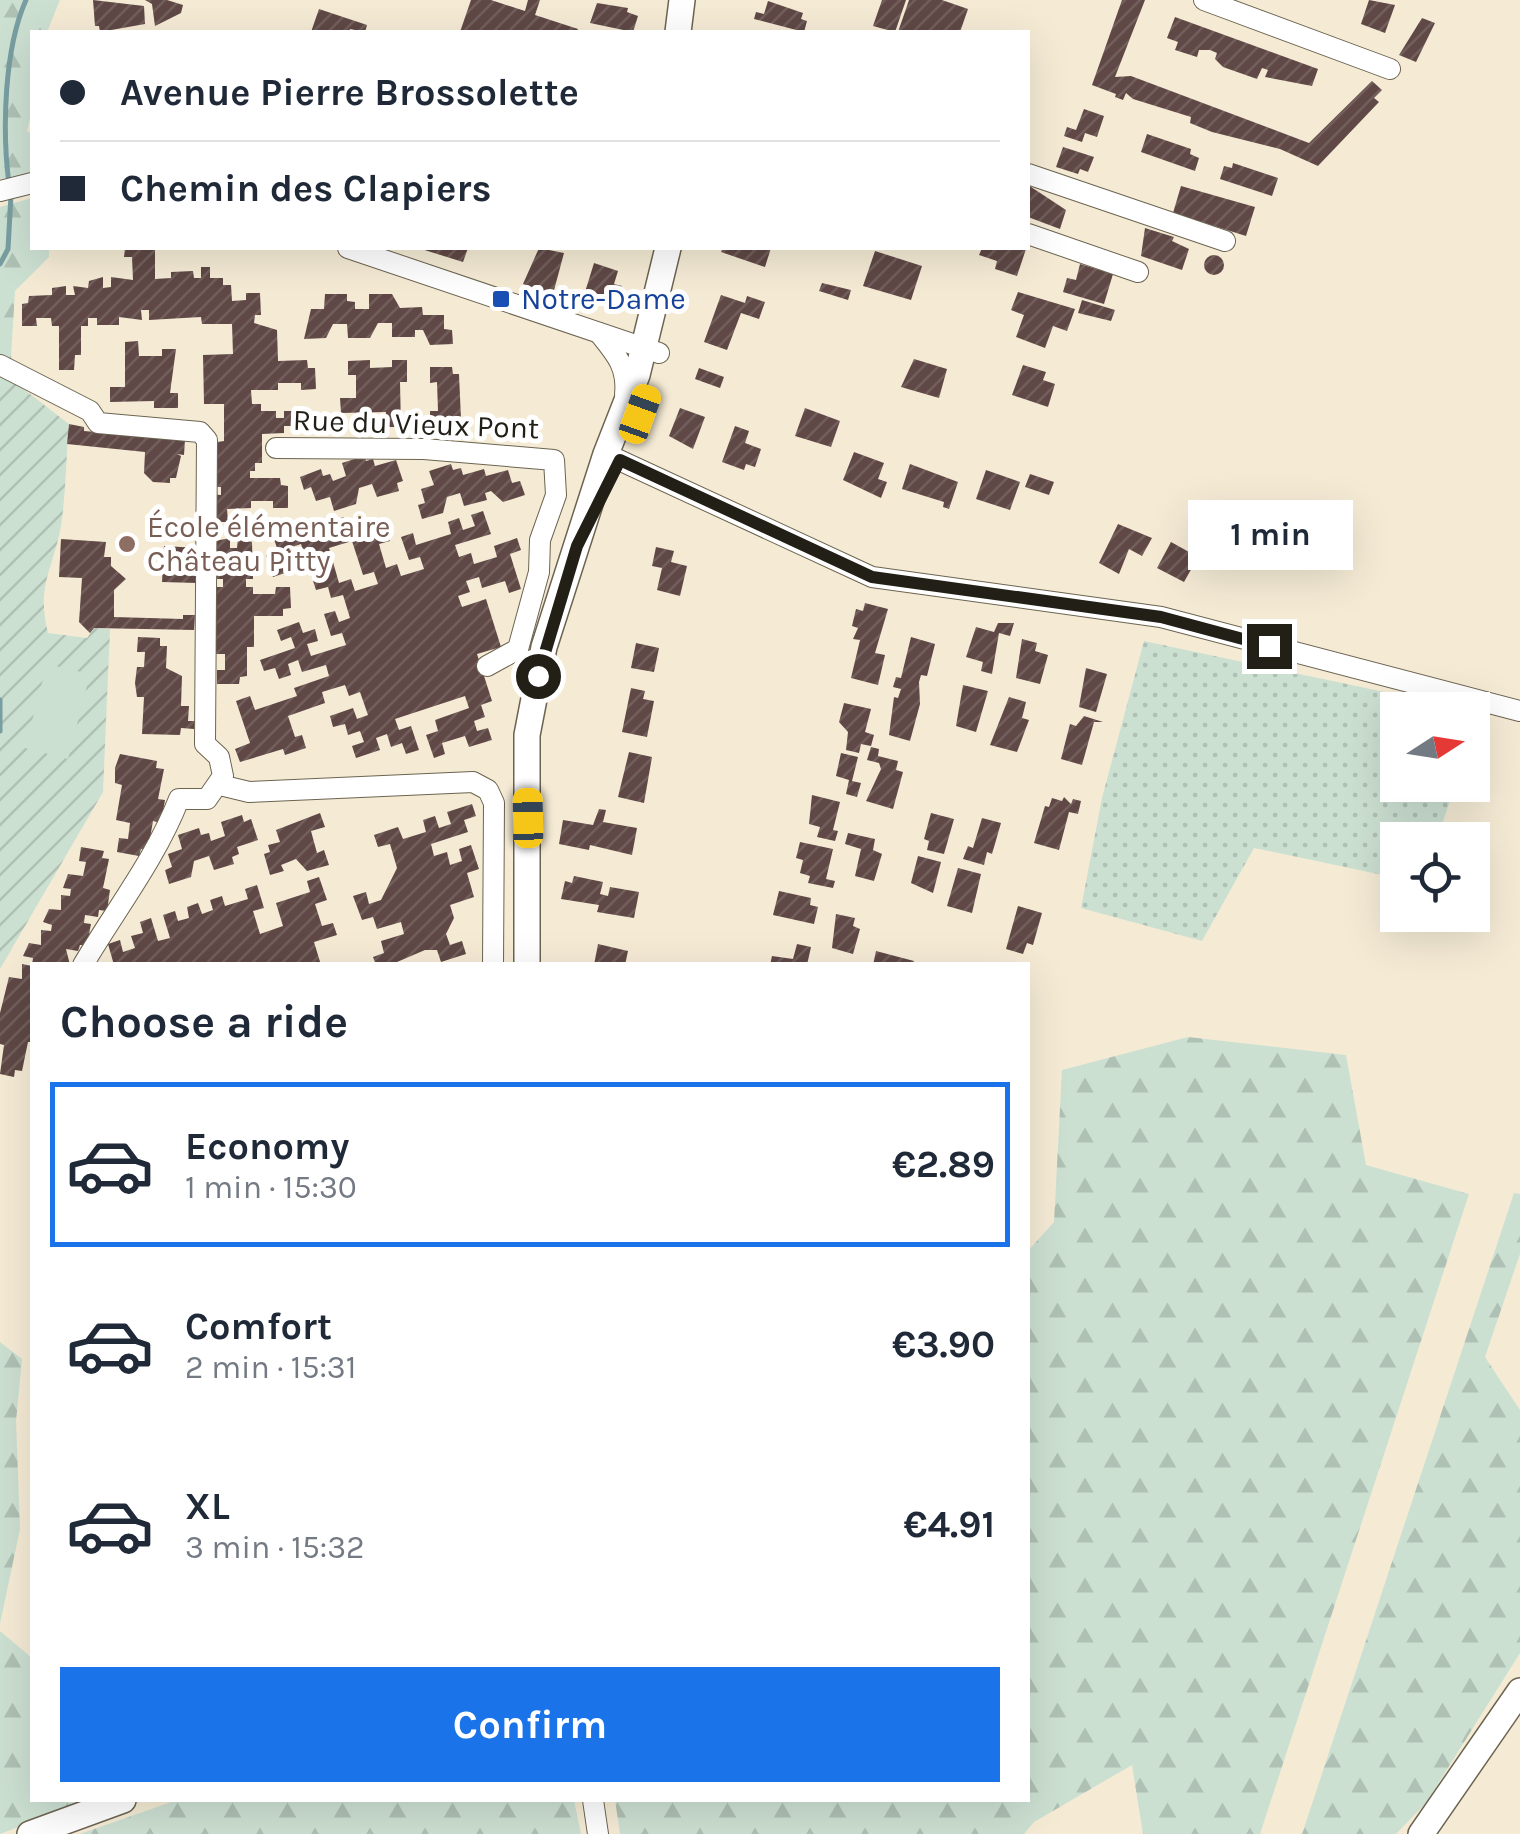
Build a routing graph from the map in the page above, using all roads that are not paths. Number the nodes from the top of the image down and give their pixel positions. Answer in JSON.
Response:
{"nodes":[{"id":1,"x":682,"y":0,"type":"edge"},
{"id":2,"x":1204,"y":0,"type":"edge"},
{"id":3,"x":678,"y":30,"type":"edge"},
{"id":4,"x":1390,"y":70,"type":"dead end"},
{"id":5,"x":1030,"y":175,"type":"edge"},
{"id":6,"x":30,"y":183,"type":"edge"},
{"id":7,"x":0,"y":190,"type":"edge"},
{"id":8,"x":1030,"y":235,"type":"edge"},
{"id":9,"x":1226,"y":241,"type":"dead end"},
{"id":10,"x":354,"y":250,"type":"edge"},
{"id":11,"x":672,"y":250,"type":"edge"},
{"id":12,"x":1138,"y":272,"type":"dead end"},
{"id":13,"x":598,"y":332,"type":"junction"},
{"id":14,"x":652,"y":350,"type":"junction"},
{"id":15,"x":0,"y":364,"type":"edge"},
{"id":16,"x":624,"y":406,"type":"junction"},
{"id":17,"x":276,"y":448,"type":"dead end"},
{"id":18,"x":613,"y":457,"type":"junction"},
{"id":19,"x":487,"y":666,"type":"dead end"},
{"id":20,"x":1520,"y":711,"type":"edge"},
{"id":21,"x":220,"y":785,"type":"junction"},
{"id":22,"x":85,"y":962,"type":"edge"},
{"id":23,"x":493,"y":962,"type":"edge"},
{"id":24,"x":527,"y":962,"type":"edge"},
{"id":25,"x":1520,"y":1691,"type":"edge"},
{"id":26,"x":118,"y":1802,"type":"edge"},
{"id":27,"x":593,"y":1802,"type":"edge"},
{"id":28,"x":30,"y":1834,"type":"edge"},
{"id":29,"x":598,"y":1834,"type":"edge"},
{"id":30,"x":1422,"y":1834,"type":"edge"}],
"edges":[{"from":1,"to":3,"type":"street"},
{"from":2,"to":4,"type":"street"},
{"from":5,"to":9,"type":"street"},
{"from":6,"to":7,"type":"street"},
{"from":8,"to":12,"type":"street"},
{"from":10,"to":13,"type":"street"},
{"from":11,"to":14,"type":"street"},
{"from":13,"to":14,"type":"street"},
{"from":13,"to":16,"type":"street"},
{"from":14,"to":16,"type":"street"},
{"from":14,"to":18,"type":"street"},
{"from":15,"to":21,"type":"street"},
{"from":16,"to":18,"type":"street"},
{"from":17,"to":19,"type":"street","name":"Rue du Vieux Pont"},
{"from":18,"to":20,"type":"street"},
{"from":18,"to":24,"type":"street"},
{"from":21,"to":22,"type":"street"},
{"from":21,"to":23,"type":"street"},
{"from":25,"to":30,"type":"street"},
{"from":26,"to":28,"type":"street"},
{"from":27,"to":29,"type":"street"}]}
